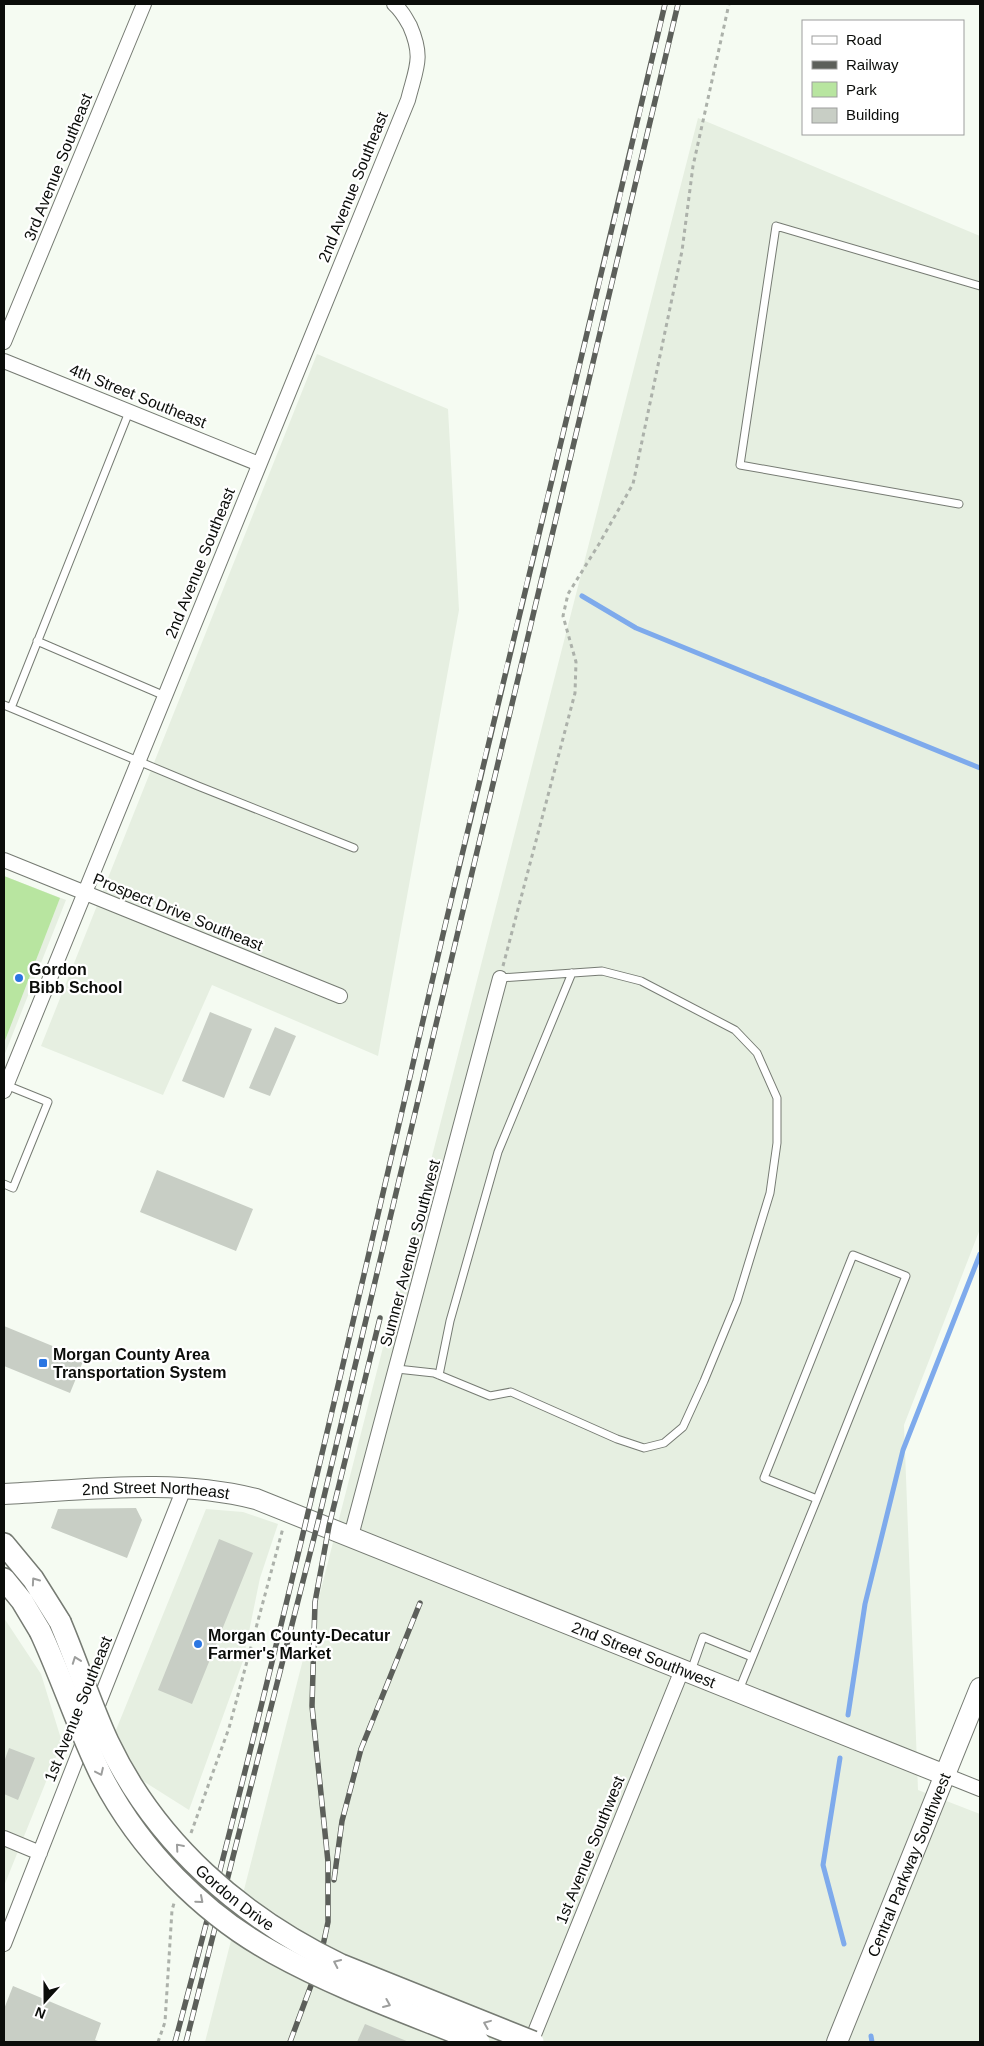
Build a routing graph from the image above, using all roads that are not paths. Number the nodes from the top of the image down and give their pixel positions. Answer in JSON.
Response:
{"nodes":[{"id":1,"x":144,"y":4,"type":"edge"},
{"id":2,"x":394,"y":4,"type":"edge"},
{"id":3,"x":980,"y":286,"type":"edge"},
{"id":4,"x":4,"y":342,"type":"edge"},
{"id":5,"x":4,"y":361,"type":"edge"},
{"id":6,"x":129,"y":412,"type":"junction"},
{"id":7,"x":259,"y":464,"type":"junction"},
{"id":8,"x":959,"y":504,"type":"dead end"},
{"id":9,"x":37,"y":641,"type":"junction"},
{"id":10,"x":164,"y":696,"type":"junction"},
{"id":11,"x":7,"y":706,"type":"edge"},
{"id":12,"x":138,"y":761,"type":"junction"},
{"id":13,"x":354,"y":848,"type":"dead end"},
{"id":14,"x":4,"y":860,"type":"edge"},
{"id":15,"x":84,"y":893,"type":"junction"},
{"id":16,"x":572,"y":973,"type":"junction"},
{"id":17,"x":500,"y":978,"type":"joint"},
{"id":18,"x":340,"y":996,"type":"dead end"},
{"id":19,"x":5,"y":1088,"type":"edge"},
{"id":20,"x":4,"y":1184,"type":"edge"},
{"id":21,"x":397,"y":1369,"type":"junction"},
{"id":22,"x":439,"y":1375,"type":"junction"},
{"id":23,"x":185,"y":1486,"type":"junction"},
{"id":24,"x":13,"y":1493,"type":"edge"},
{"id":25,"x":817,"y":1499,"type":"junction"},
{"id":26,"x":4,"y":1506,"type":"edge"},
{"id":27,"x":300,"y":1515,"type":"joint"},
{"id":28,"x":351,"y":1536,"type":"junction"},
{"id":29,"x":4,"y":1544,"type":"edge"},
{"id":30,"x":4,"y":1579,"type":"edge"},
{"id":31,"x":752,"y":1657,"type":"junction"},
{"id":32,"x":686,"y":1672,"type":"junction"},
{"id":33,"x":980,"y":1688,"type":"edge"},
{"id":34,"x":738,"y":1692,"type":"junction"},
{"id":35,"x":945,"y":1775,"type":"junction"},
{"id":36,"x":980,"y":1790,"type":"edge"},
{"id":37,"x":4,"y":1838,"type":"edge"},
{"id":38,"x":40,"y":1853,"type":"junction"},
{"id":39,"x":4,"y":1944,"type":"edge"},
{"id":40,"x":479,"y":2042,"type":"edge"},
{"id":41,"x":532,"y":2042,"type":"edge"},
{"id":42,"x":837,"y":2042,"type":"edge"}],
"edges":[{"from":1,"to":4,"type":"street","name":"3rd Avenue Southeast"},
{"from":2,"to":7,"type":"street","name":"2nd Avenue Southeast"},
{"from":3,"to":8,"type":"lane"},
{"from":5,"to":6,"type":"street","name":"4th Street Southeast"},
{"from":6,"to":7,"type":"street","name":"4th Street Southeast"},
{"from":6,"to":9,"type":"lane"},
{"from":7,"to":10,"type":"street","name":"2nd Avenue Southeast"},
{"from":9,"to":10,"type":"lane"},
{"from":9,"to":11,"type":"lane"},
{"from":10,"to":12,"type":"street","name":"2nd Avenue Southeast"},
{"from":11,"to":12,"type":"lane"},
{"from":12,"to":13,"type":"lane"},
{"from":12,"to":15,"type":"street","name":"2nd Avenue Southeast"},
{"from":14,"to":15,"type":"street","name":"Prospect Drive Southeast"},
{"from":15,"to":18,"type":"street","name":"Prospect Drive Southeast"},
{"from":15,"to":19,"type":"street","name":"2nd Avenue Southeast"},
{"from":16,"to":17,"type":"lane"},
{"from":16,"to":22,"type":"lane"},
{"from":16,"to":22,"type":"lane"},
{"from":17,"to":21,"type":"street","name":"Sumner Avenue Southwest"},
{"from":19,"to":20,"type":"lane"},
{"from":21,"to":22,"type":"lane"},
{"from":21,"to":28,"type":"street","name":"Sumner Avenue Southwest"},
{"from":23,"to":24,"type":"street","name":"2nd Street Northeast"},
{"from":23,"to":27,"type":"street","name":"2nd Street Northeast"},
{"from":23,"to":38,"type":"street","name":"1st Avenue Southeast"},
{"from":24,"to":26,"type":"street","name":"2nd Street Northeast"},
{"from":25,"to":25,"type":"lane"},
{"from":25,"to":31,"type":"lane"},
{"from":27,"to":28,"type":"street","name":"2nd Street Southwest"},
{"from":28,"to":32,"type":"street","name":"2nd Street Southwest"},
{"from":41,"to":29,"type":"main road","name":"Gordon Drive","one_way":true,"bridge":true},
{"from":30,"to":40,"type":"main road","name":"Gordon Drive","one_way":true,"bridge":true},
{"from":31,"to":32,"type":"lane"},
{"from":31,"to":34,"type":"lane"},
{"from":32,"to":34,"type":"street","name":"2nd Street Southwest"},
{"from":32,"to":41,"type":"street","name":"1st Avenue Southwest"},
{"from":33,"to":35,"type":"street","name":"Central Parkway Southwest"},
{"from":34,"to":35,"type":"street","name":"2nd Street Southwest"},
{"from":35,"to":36,"type":"street","name":"2nd Street Southwest"},
{"from":35,"to":42,"type":"street","name":"Central Parkway Southwest"},
{"from":37,"to":38,"type":"street"},
{"from":38,"to":39,"type":"street","name":"1st Avenue Southeast"}]}
